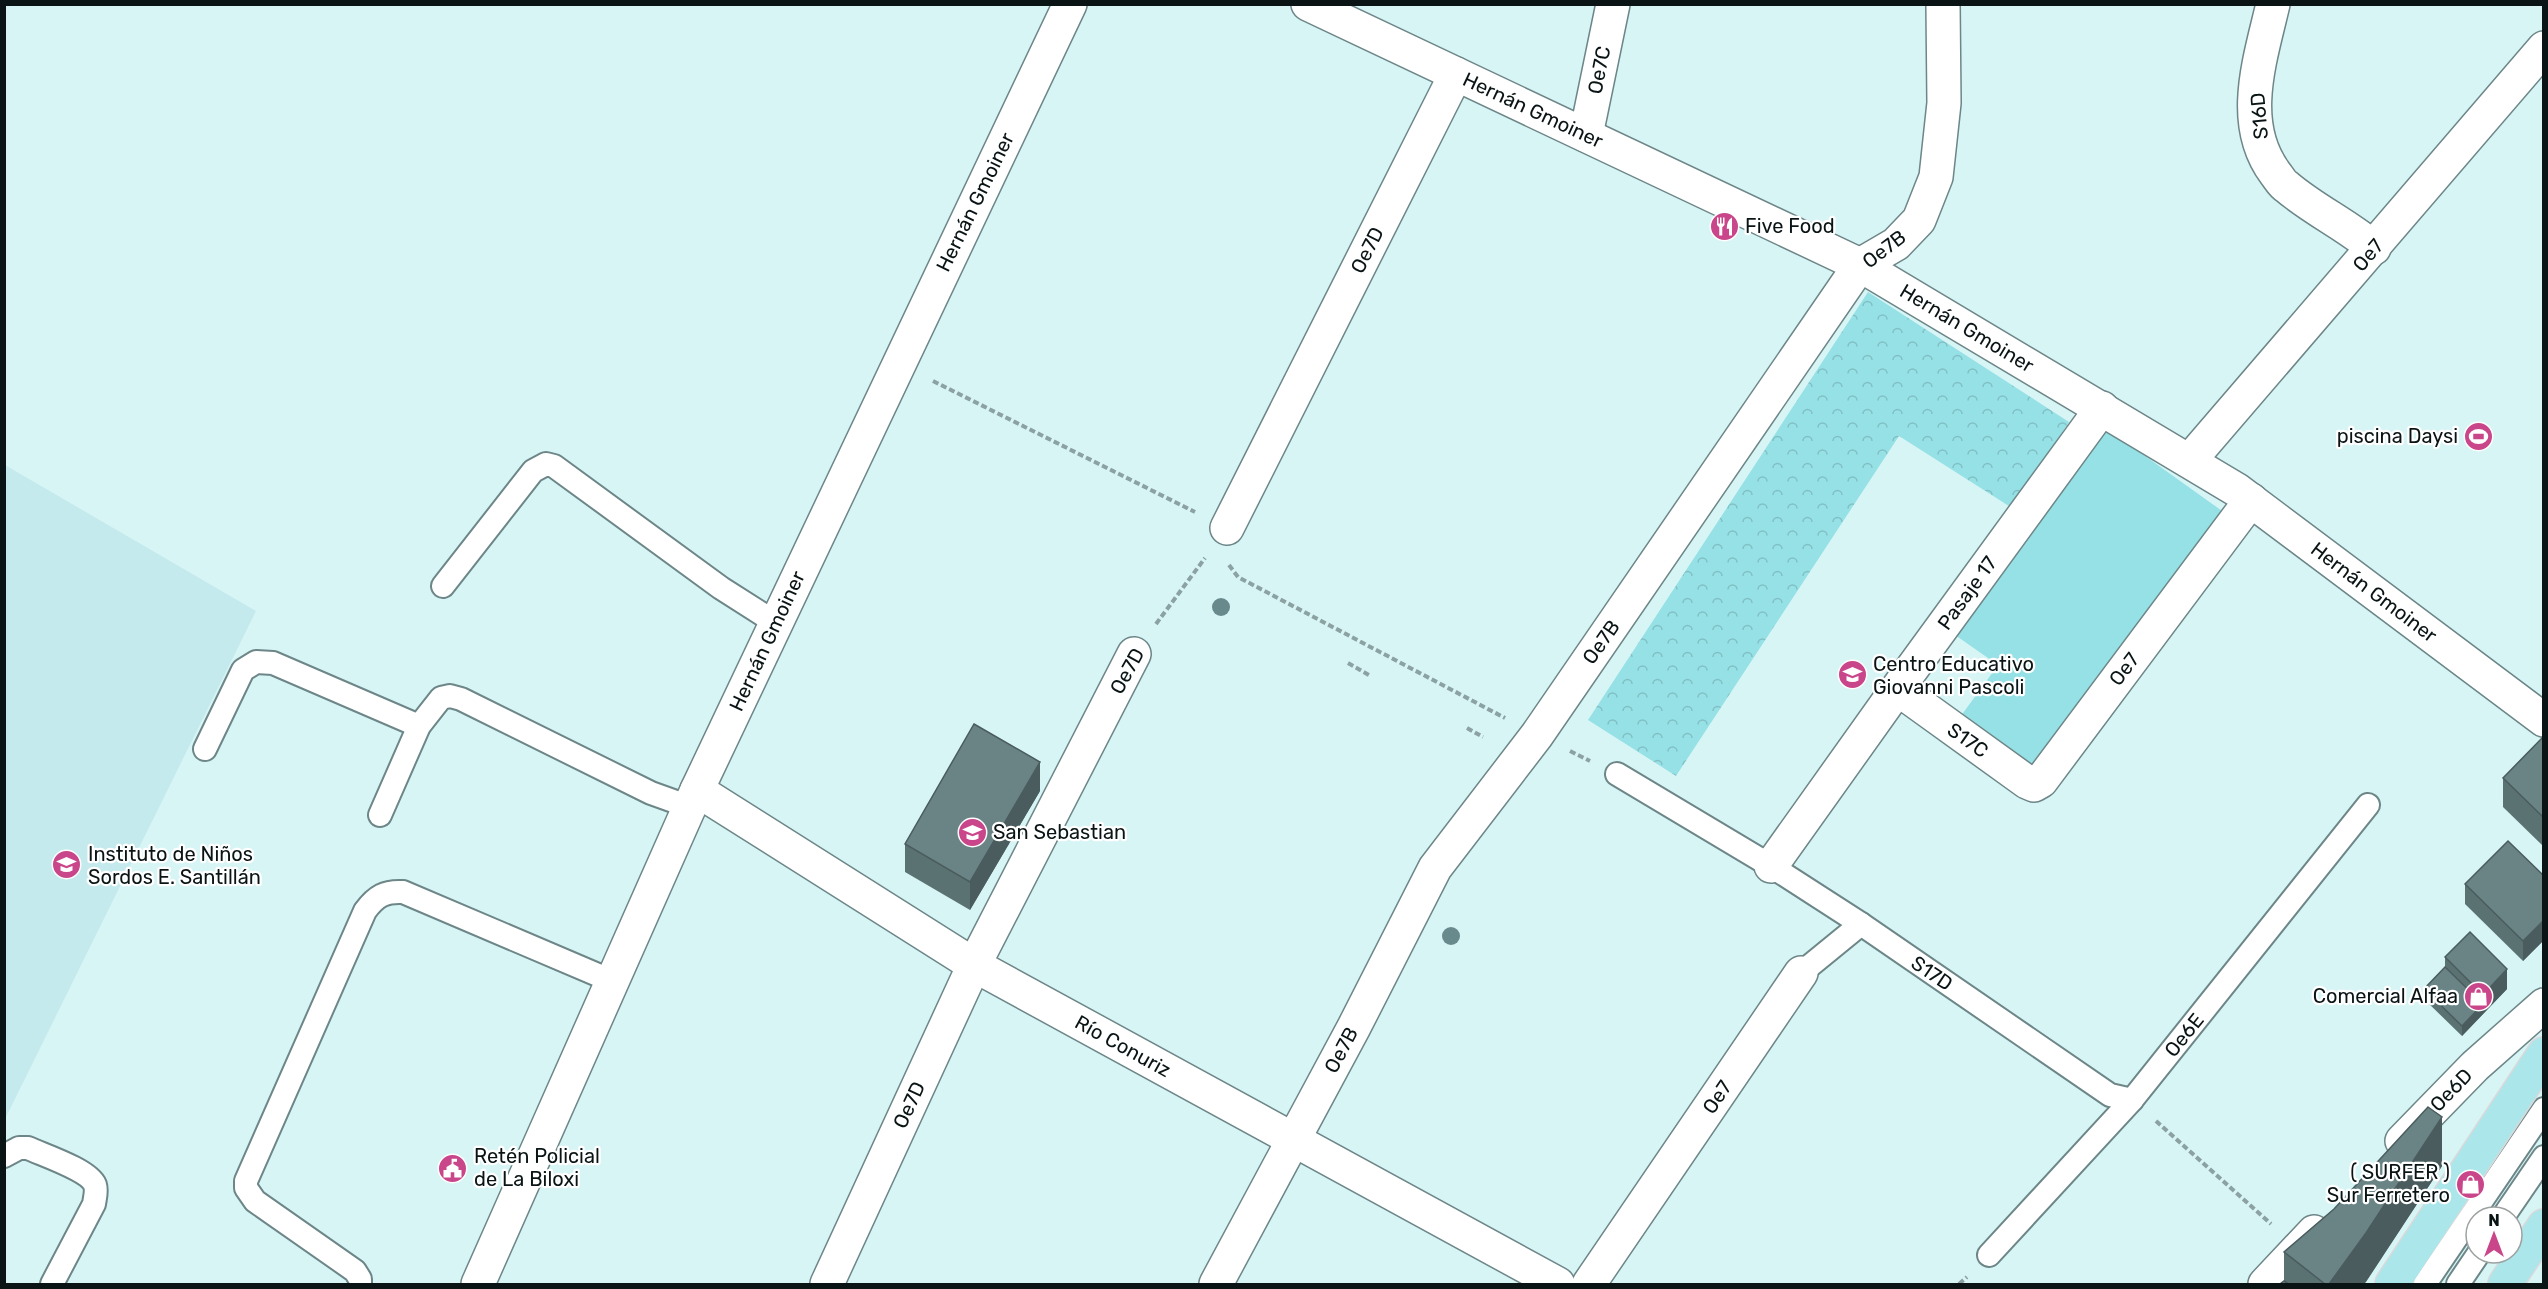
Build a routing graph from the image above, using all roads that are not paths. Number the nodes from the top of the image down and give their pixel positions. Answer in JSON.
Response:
{"nodes":[{"id":1,"x":1070,"y":4,"type":"edge"},
{"id":2,"x":1612,"y":4,"type":"edge"},
{"id":3,"x":1944,"y":4,"type":"edge"},
{"id":4,"x":2273,"y":4,"type":"edge"},
{"id":5,"x":1308,"y":5,"type":"edge"},
{"id":6,"x":2544,"y":48,"type":"edge"},
{"id":7,"x":1456,"y":74,"type":"junction"},
{"id":8,"x":1586,"y":135,"type":"junction"},
{"id":9,"x":2374,"y":248,"type":"junction"},
{"id":10,"x":1860,"y":265,"type":"junction"},
{"id":11,"x":2102,"y":408,"type":"junction"},
{"id":12,"x":2190,"y":460,"type":"junction"},
{"id":13,"x":2251,"y":500,"type":"junction"},
{"id":14,"x":1227,"y":528,"type":"road end"},
{"id":15,"x":443,"y":586,"type":"dead end"},
{"id":16,"x":776,"y":623,"type":"junction"},
{"id":17,"x":1134,"y":654,"type":"road end"},
{"id":18,"x":1898,"y":689,"type":"junction"},
{"id":19,"x":2544,"y":720,"type":"edge"},
{"id":20,"x":419,"y":726,"type":"junction"},
{"id":21,"x":205,"y":749,"type":"dead end"},
{"id":22,"x":1617,"y":774,"type":"road end"},
{"id":23,"x":2041,"y":781,"type":"joint"},
{"id":24,"x":694,"y":798,"type":"junction"},
{"id":25,"x":2368,"y":805,"type":"dead end"},
{"id":26,"x":380,"y":815,"type":"dead end"},
{"id":27,"x":1772,"y":866,"type":"junction"},
{"id":28,"x":1861,"y":924,"type":"junction"},
{"id":29,"x":974,"y":965,"type":"junction"},
{"id":30,"x":1801,"y":973,"type":"joint"},
{"id":31,"x":612,"y":981,"type":"junction"},
{"id":32,"x":2544,"y":1005,"type":"edge"},
{"id":33,"x":2544,"y":1054,"type":"edge"},
{"id":34,"x":2132,"y":1100,"type":"junction"},
{"id":35,"x":2544,"y":1109,"type":"edge"},
{"id":36,"x":1293,"y":1139,"type":"junction"},
{"id":37,"x":4,"y":1156,"type":"edge"},
{"id":38,"x":2544,"y":1157,"type":"edge"},
{"id":39,"x":2379,"y":1166,"type":"edge"},
{"id":40,"x":2511,"y":1205,"type":"edge"},
{"id":41,"x":2338,"y":1207,"type":"edge"},
{"id":42,"x":2544,"y":1226,"type":"edge"},
{"id":43,"x":1989,"y":1256,"type":"dead end"},
{"id":44,"x":2471,"y":1265,"type":"edge"},
{"id":45,"x":52,"y":1284,"type":"edge"},
{"id":46,"x":360,"y":1284,"type":"edge"},
{"id":47,"x":478,"y":1284,"type":"edge"},
{"id":48,"x":827,"y":1284,"type":"edge"},
{"id":49,"x":1216,"y":1284,"type":"edge"},
{"id":50,"x":1558,"y":1284,"type":"edge"},
{"id":51,"x":1588,"y":1284,"type":"edge"},
{"id":52,"x":2265,"y":1284,"type":"edge"},
{"id":53,"x":2392,"y":1284,"type":"edge"},
{"id":54,"x":2425,"y":1284,"type":"edge"},
{"id":55,"x":2458,"y":1284,"type":"edge"},
{"id":56,"x":2505,"y":1284,"type":"edge"}],
"edges":[{"from":1,"to":16,"type":"street","name":"Hernán Gmoiner"},
{"from":2,"to":8,"type":"street","name":"Oe7C"},
{"from":3,"to":10,"type":"street","name":"Oe7B"},
{"from":4,"to":9,"type":"street","name":"S16D"},
{"from":5,"to":7,"type":"street","name":"Hernán Gmoiner"},
{"from":6,"to":9,"type":"street","name":"Oe7"},
{"from":7,"to":8,"type":"street","name":"Hernán Gmoiner"},
{"from":7,"to":14,"type":"street","name":"Oe7D"},
{"from":8,"to":10,"type":"street","name":"Hernán Gmoiner"},
{"from":9,"to":12,"type":"street","name":"Oe7"},
{"from":10,"to":11,"type":"street","name":"Hernán Gmoiner"},
{"from":10,"to":36,"type":"street","name":"Oe7B"},
{"from":11,"to":12,"type":"street","name":"Hernán Gmoiner"},
{"from":11,"to":18,"type":"street","name":"Pasaje 17"},
{"from":12,"to":13,"type":"street","name":"Hernán Gmoiner"},
{"from":13,"to":19,"type":"street","name":"Hernán Gmoiner"},
{"from":13,"to":23,"type":"street","name":"Oe7"},
{"from":15,"to":16,"type":"lane"},
{"from":16,"to":24,"type":"street","name":"Hernán Gmoiner"},
{"from":17,"to":29,"type":"street","name":"Oe7D"},
{"from":18,"to":23,"type":"street","name":"S17C"},
{"from":18,"to":27,"type":"street","name":"Pasaje 17"},
{"from":20,"to":21,"type":"lane"},
{"from":20,"to":24,"type":"lane"},
{"from":20,"to":26,"type":"lane"},
{"from":22,"to":27,"type":"lane","name":"S17D"},
{"from":24,"to":29,"type":"street","name":"Río Conuriz"},
{"from":24,"to":31,"type":"street","name":"Hernán Gmoiner"},
{"from":25,"to":34,"type":"lane","name":"Oe6E"},
{"from":27,"to":28,"type":"lane","name":"S17D"},
{"from":28,"to":30,"type":"lane","name":"Oe7"},
{"from":28,"to":34,"type":"lane","name":"S17D"},
{"from":29,"to":36,"type":"street","name":"Río Conuriz"},
{"from":29,"to":48,"type":"street","name":"Oe7D"},
{"from":30,"to":51,"type":"street","name":"Oe7"},
{"from":31,"to":46,"type":"lane"},
{"from":31,"to":47,"type":"street","name":"Hernán Gmoiner"},
{"from":32,"to":39,"type":"street","name":"Oe6D"},
{"from":33,"to":53,"type":"main road"},
{"from":34,"to":43,"type":"lane","name":"Oe6E"},
{"from":35,"to":54,"type":"lane"},
{"from":36,"to":49,"type":"street","name":"Oe7B"},
{"from":36,"to":50,"type":"street","name":"Río Conuriz"},
{"from":37,"to":45,"type":"lane"},
{"from":38,"to":40,"type":"lane"},
{"from":41,"to":52,"type":"street"},
{"from":42,"to":56,"type":"main road"},
{"from":44,"to":55,"type":"lane"}]}
